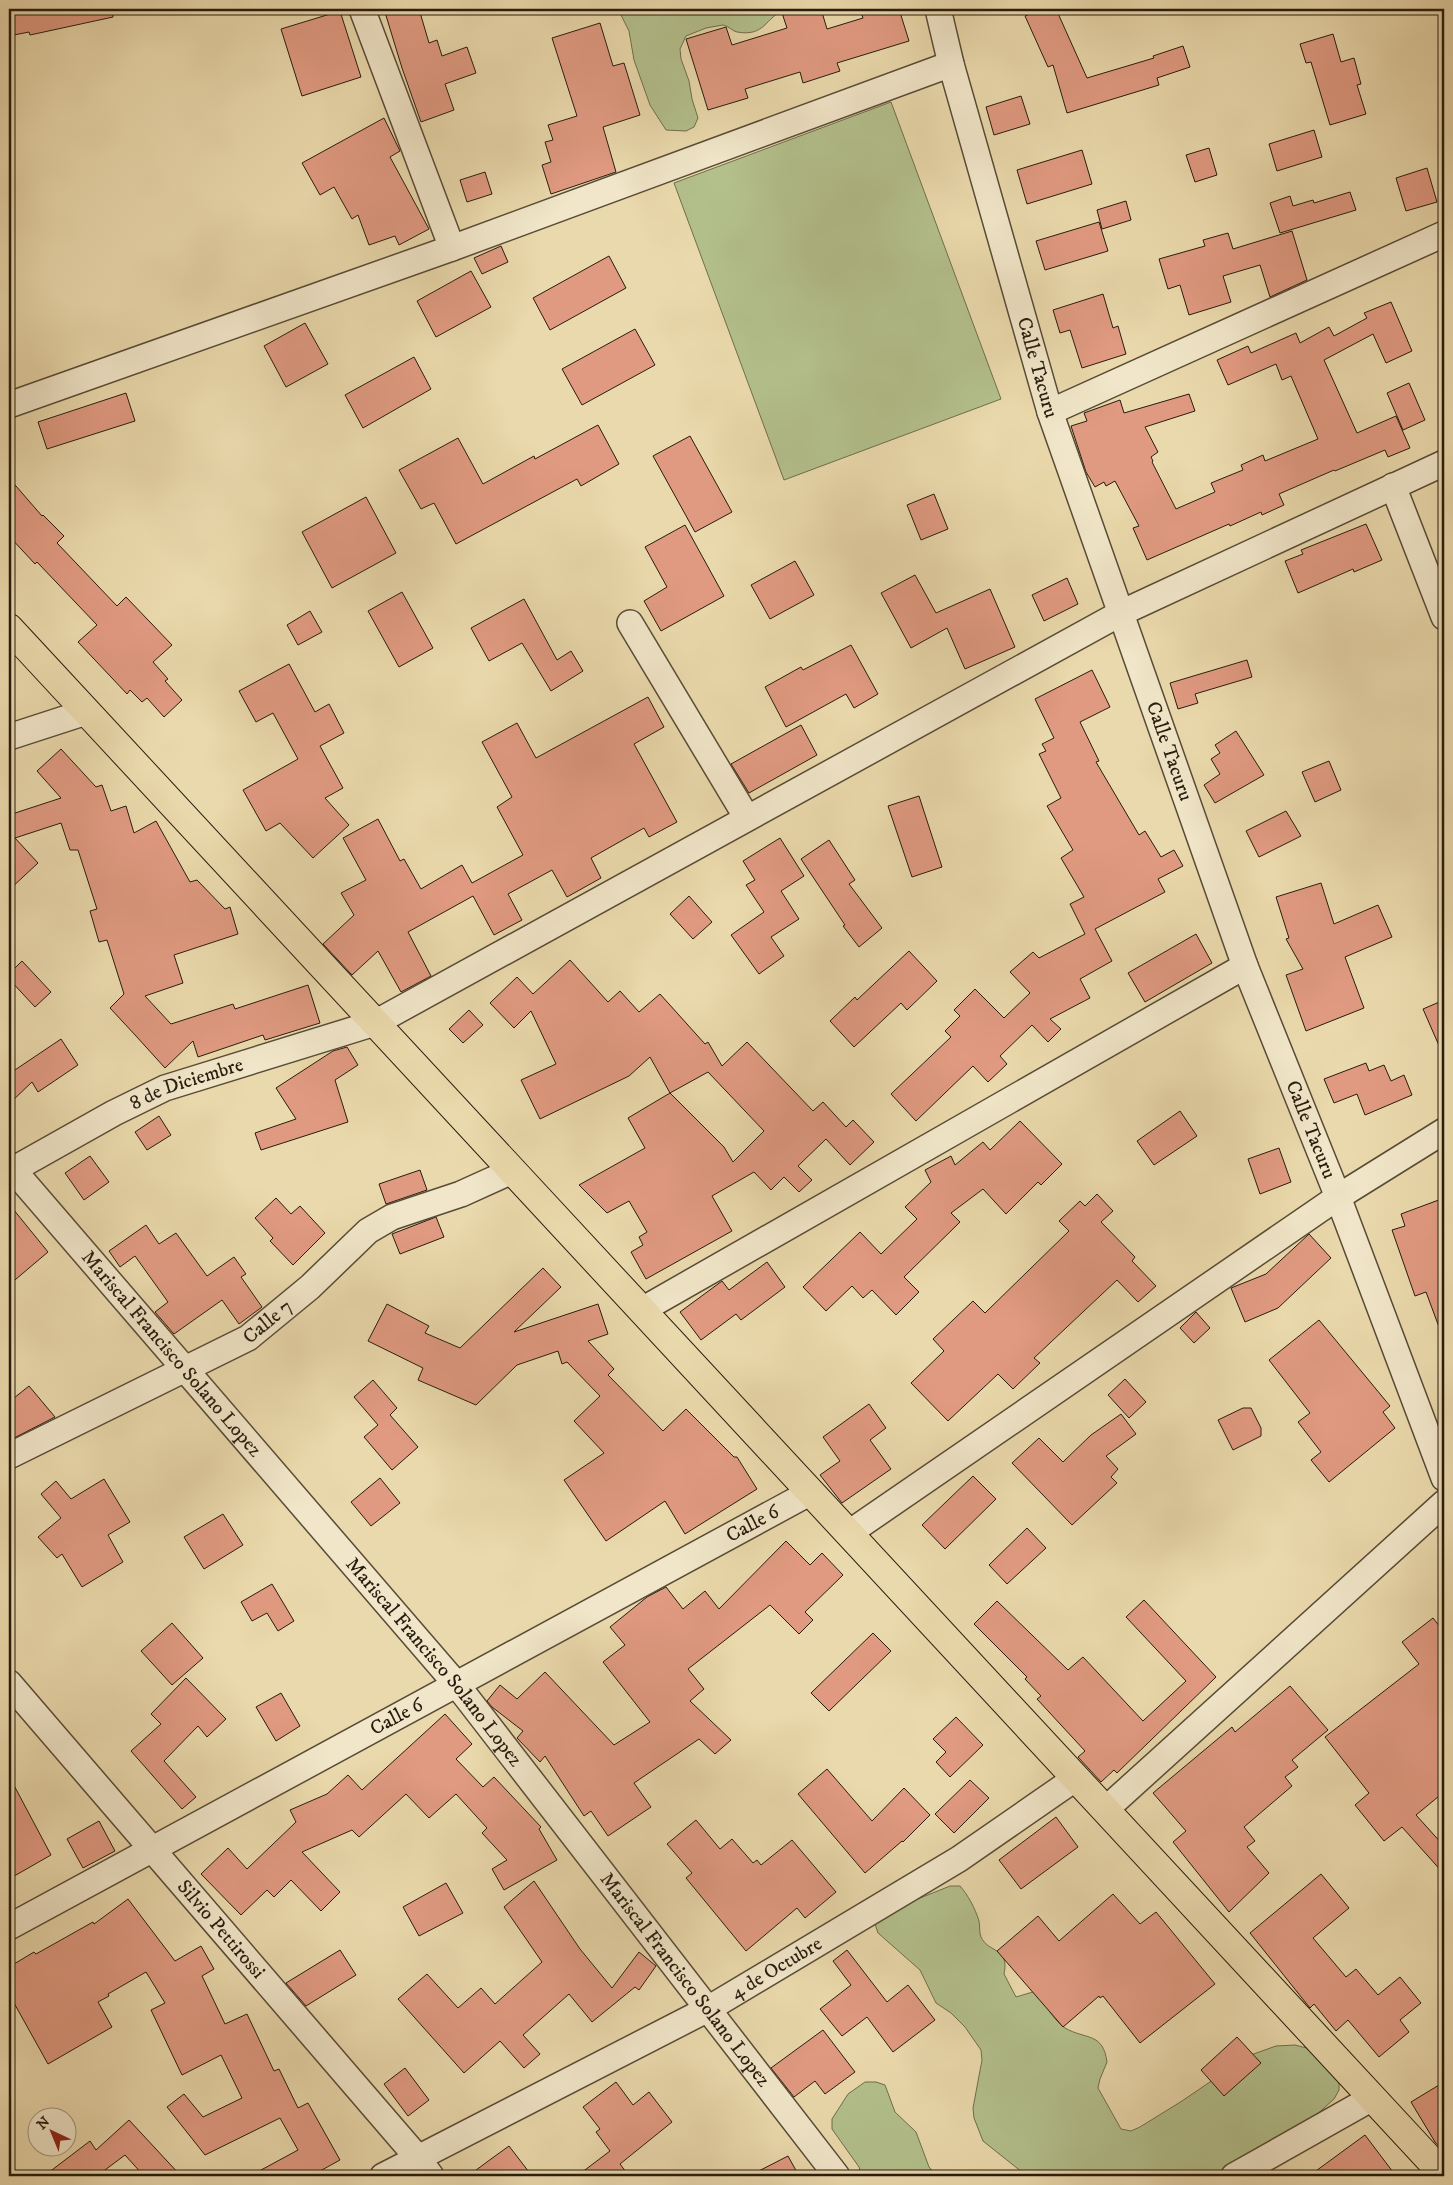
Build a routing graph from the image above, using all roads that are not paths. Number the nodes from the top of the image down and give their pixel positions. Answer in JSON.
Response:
{"nodes":[{"id":1,"x":362,"y":9,"type":"edge"},
{"id":2,"x":938,"y":9,"type":"edge"},
{"id":3,"x":951,"y":64,"type":"junction"},
{"id":4,"x":1444,"y":234,"type":"edge"},
{"id":5,"x":452,"y":248,"type":"junction"},
{"id":6,"x":9,"y":405,"type":"edge"},
{"id":7,"x":1050,"y":412,"type":"junction"},
{"id":8,"x":1444,"y":463,"type":"edge"},
{"id":9,"x":1393,"y":486,"type":"junction"},
{"id":10,"x":1121,"y":613,"type":"junction"},
{"id":11,"x":1444,"y":617,"type":"edge"},
{"id":12,"x":630,"y":623,"type":"dead end"},
{"id":13,"x":9,"y":628,"type":"edge"},
{"id":14,"x":86,"y":712,"type":"junction"},
{"id":15,"x":9,"y":737,"type":"edge"},
{"id":16,"x":748,"y":818,"type":"junction"},
{"id":17,"x":1245,"y":966,"type":"junction"},
{"id":18,"x":375,"y":1023,"type":"junction"},
{"id":19,"x":1444,"y":1131,"type":"edge"},
{"id":20,"x":10,"y":1169,"type":"edge"},
{"id":21,"x":512,"y":1171,"type":"junction"},
{"id":22,"x":1338,"y":1197,"type":"junction"},
{"id":23,"x":642,"y":1310,"type":"junction"},
{"id":24,"x":185,"y":1370,"type":"junction"},
{"id":25,"x":9,"y":1456,"type":"edge"},
{"id":26,"x":1444,"y":1478,"type":"edge"},
{"id":27,"x":811,"y":1492,"type":"junction"},
{"id":28,"x":1444,"y":1503,"type":"edge"},
{"id":29,"x":849,"y":1533,"type":"junction"},
{"id":30,"x":9,"y":1683,"type":"edge"},
{"id":31,"x":457,"y":1685,"type":"junction"},
{"id":32,"x":1076,"y":1778,"type":"junction"},
{"id":33,"x":1105,"y":1810,"type":"junction"},
{"id":34,"x":153,"y":1849,"type":"junction"},
{"id":35,"x":9,"y":1927,"type":"edge"},
{"id":36,"x":708,"y":2009,"type":"junction"},
{"id":37,"x":1372,"y":2098,"type":"junction"},
{"id":38,"x":424,"y":2167,"type":"edge"},
{"id":39,"x":383,"y":2176,"type":"edge"},
{"id":40,"x":837,"y":2176,"type":"edge"},
{"id":41,"x":1234,"y":2176,"type":"edge"},
{"id":42,"x":1444,"y":2176,"type":"edge"}],
"edges":[{"from":1,"to":5,"type":"street"},
{"from":2,"to":3,"type":"street","name":"Calle Tacuru"},
{"from":3,"to":5,"type":"street"},
{"from":3,"to":7,"type":"street","name":"Calle Tacuru"},
{"from":4,"to":7,"type":"street"},
{"from":5,"to":6,"type":"street"},
{"from":7,"to":10,"type":"street","name":"Calle Tacuru"},
{"from":8,"to":9,"type":"street","name":"8 de Diciembre"},
{"from":9,"to":10,"type":"street","name":"8 de Diciembre"},
{"from":9,"to":11,"type":"street"},
{"from":10,"to":16,"type":"street","name":"8 de Diciembre"},
{"from":10,"to":17,"type":"street","name":"Calle Tacuru"},
{"from":12,"to":16,"type":"street"},
{"from":13,"to":14,"type":"main road"},
{"from":14,"to":15,"type":"street"},
{"from":14,"to":18,"type":"main road"},
{"from":16,"to":18,"type":"street","name":"8 de Diciembre"},
{"from":17,"to":22,"type":"street","name":"Calle Tacuru"},
{"from":17,"to":23,"type":"street"},
{"from":18,"to":20,"type":"street","name":"8 de Diciembre"},
{"from":18,"to":21,"type":"main road"},
{"from":19,"to":22,"type":"street"},
{"from":20,"to":24,"type":"street","name":"Mariscal Francisco Solano Lopez"},
{"from":21,"to":23,"type":"main road"},
{"from":21,"to":24,"type":"street","name":"Calle 7"},
{"from":22,"to":26,"type":"street","name":"Calle Tacuru"},
{"from":22,"to":29,"type":"street"},
{"from":23,"to":27,"type":"main road"},
{"from":24,"to":25,"type":"street","name":"Calle 7"},
{"from":24,"to":31,"type":"street","name":"Mariscal Francisco Solano Lopez"},
{"from":27,"to":29,"type":"main road"},
{"from":27,"to":31,"type":"street","name":"Calle 6"},
{"from":28,"to":33,"type":"street"},
{"from":29,"to":32,"type":"main road"},
{"from":30,"to":34,"type":"street","name":"Silvio Pettirossi"},
{"from":31,"to":34,"type":"street","name":"Calle 6"},
{"from":31,"to":36,"type":"street","name":"Mariscal Francisco Solano Lopez"},
{"from":32,"to":33,"type":"main road"},
{"from":32,"to":36,"type":"street","name":"4 de Octubre"},
{"from":33,"to":37,"type":"main road"},
{"from":34,"to":35,"type":"street","name":"Calle 6"},
{"from":34,"to":38,"type":"street","name":"Silvio Pettirossi"},
{"from":36,"to":38,"type":"street","name":"4 de Octubre"},
{"from":36,"to":40,"type":"street","name":"Mariscal Francisco Solano Lopez"},
{"from":37,"to":41,"type":"street"},
{"from":37,"to":42,"type":"main road"},
{"from":38,"to":39,"type":"street","name":"4 de Octubre"}]}
